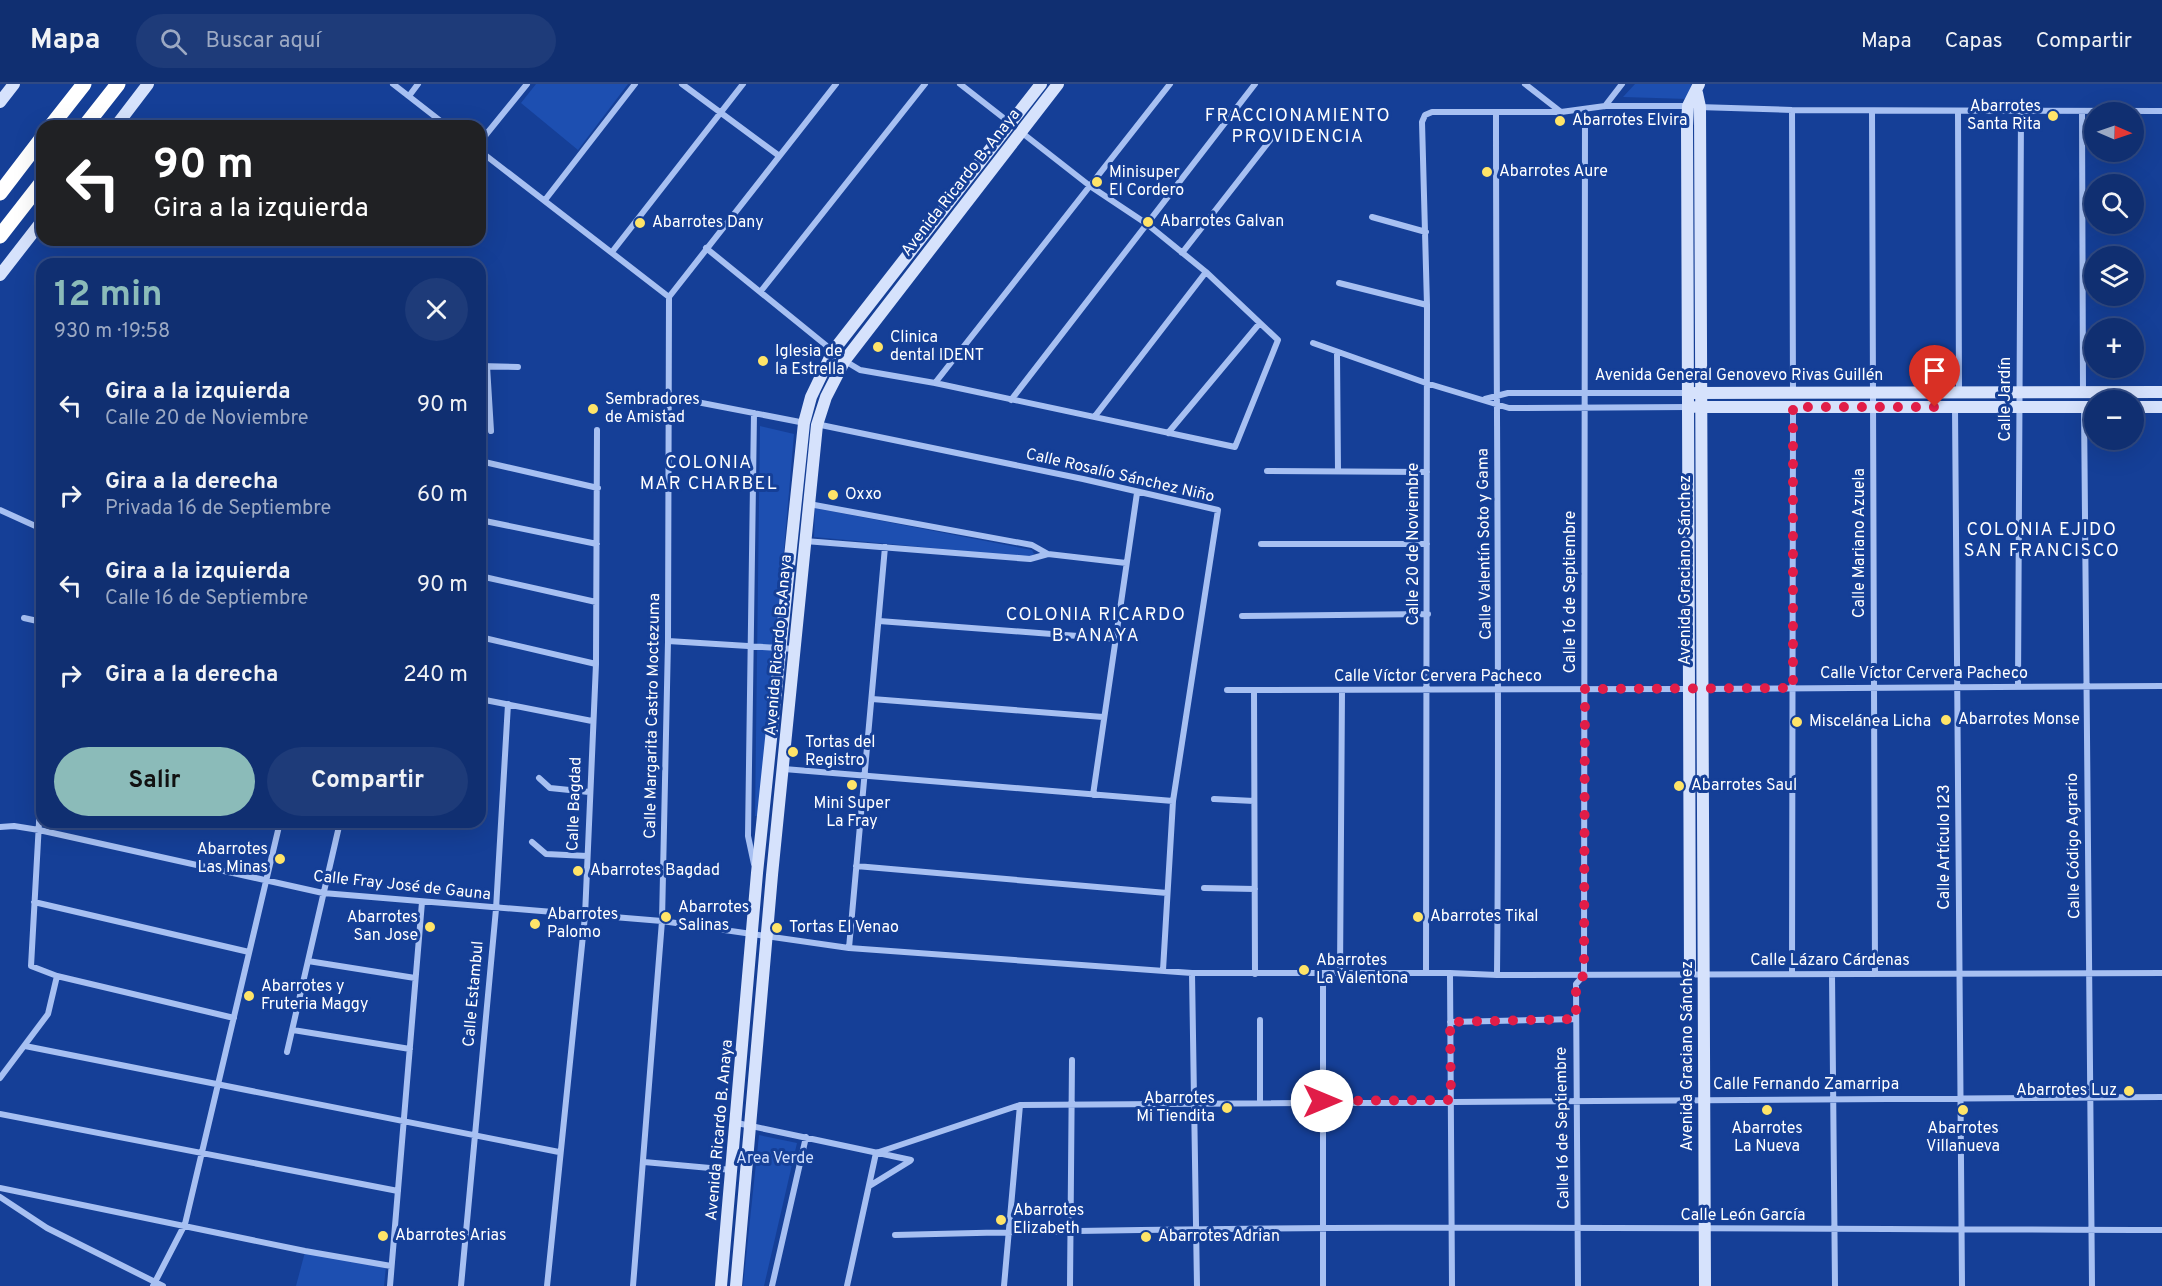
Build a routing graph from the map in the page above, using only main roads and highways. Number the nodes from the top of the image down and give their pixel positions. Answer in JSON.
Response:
{"nodes":[{"id":1,"x":84,"y":84,"type":"edge"},
{"id":2,"x":118,"y":84,"type":"edge"},
{"id":3,"x":56,"y":120,"type":"edge"},
{"id":4,"x":90,"y":120,"type":"edge"},
{"id":5,"x":36,"y":146,"type":"edge"},
{"id":6,"x":36,"y":190,"type":"edge"},
{"id":7,"x":0,"y":193,"type":"edge"},
{"id":8,"x":0,"y":236,"type":"edge"}],
"edges":[{"from":1,"to":3,"type":"highway"},
{"from":2,"to":4,"type":"highway"},
{"from":5,"to":7,"type":"highway"},
{"from":6,"to":8,"type":"highway"}]}
